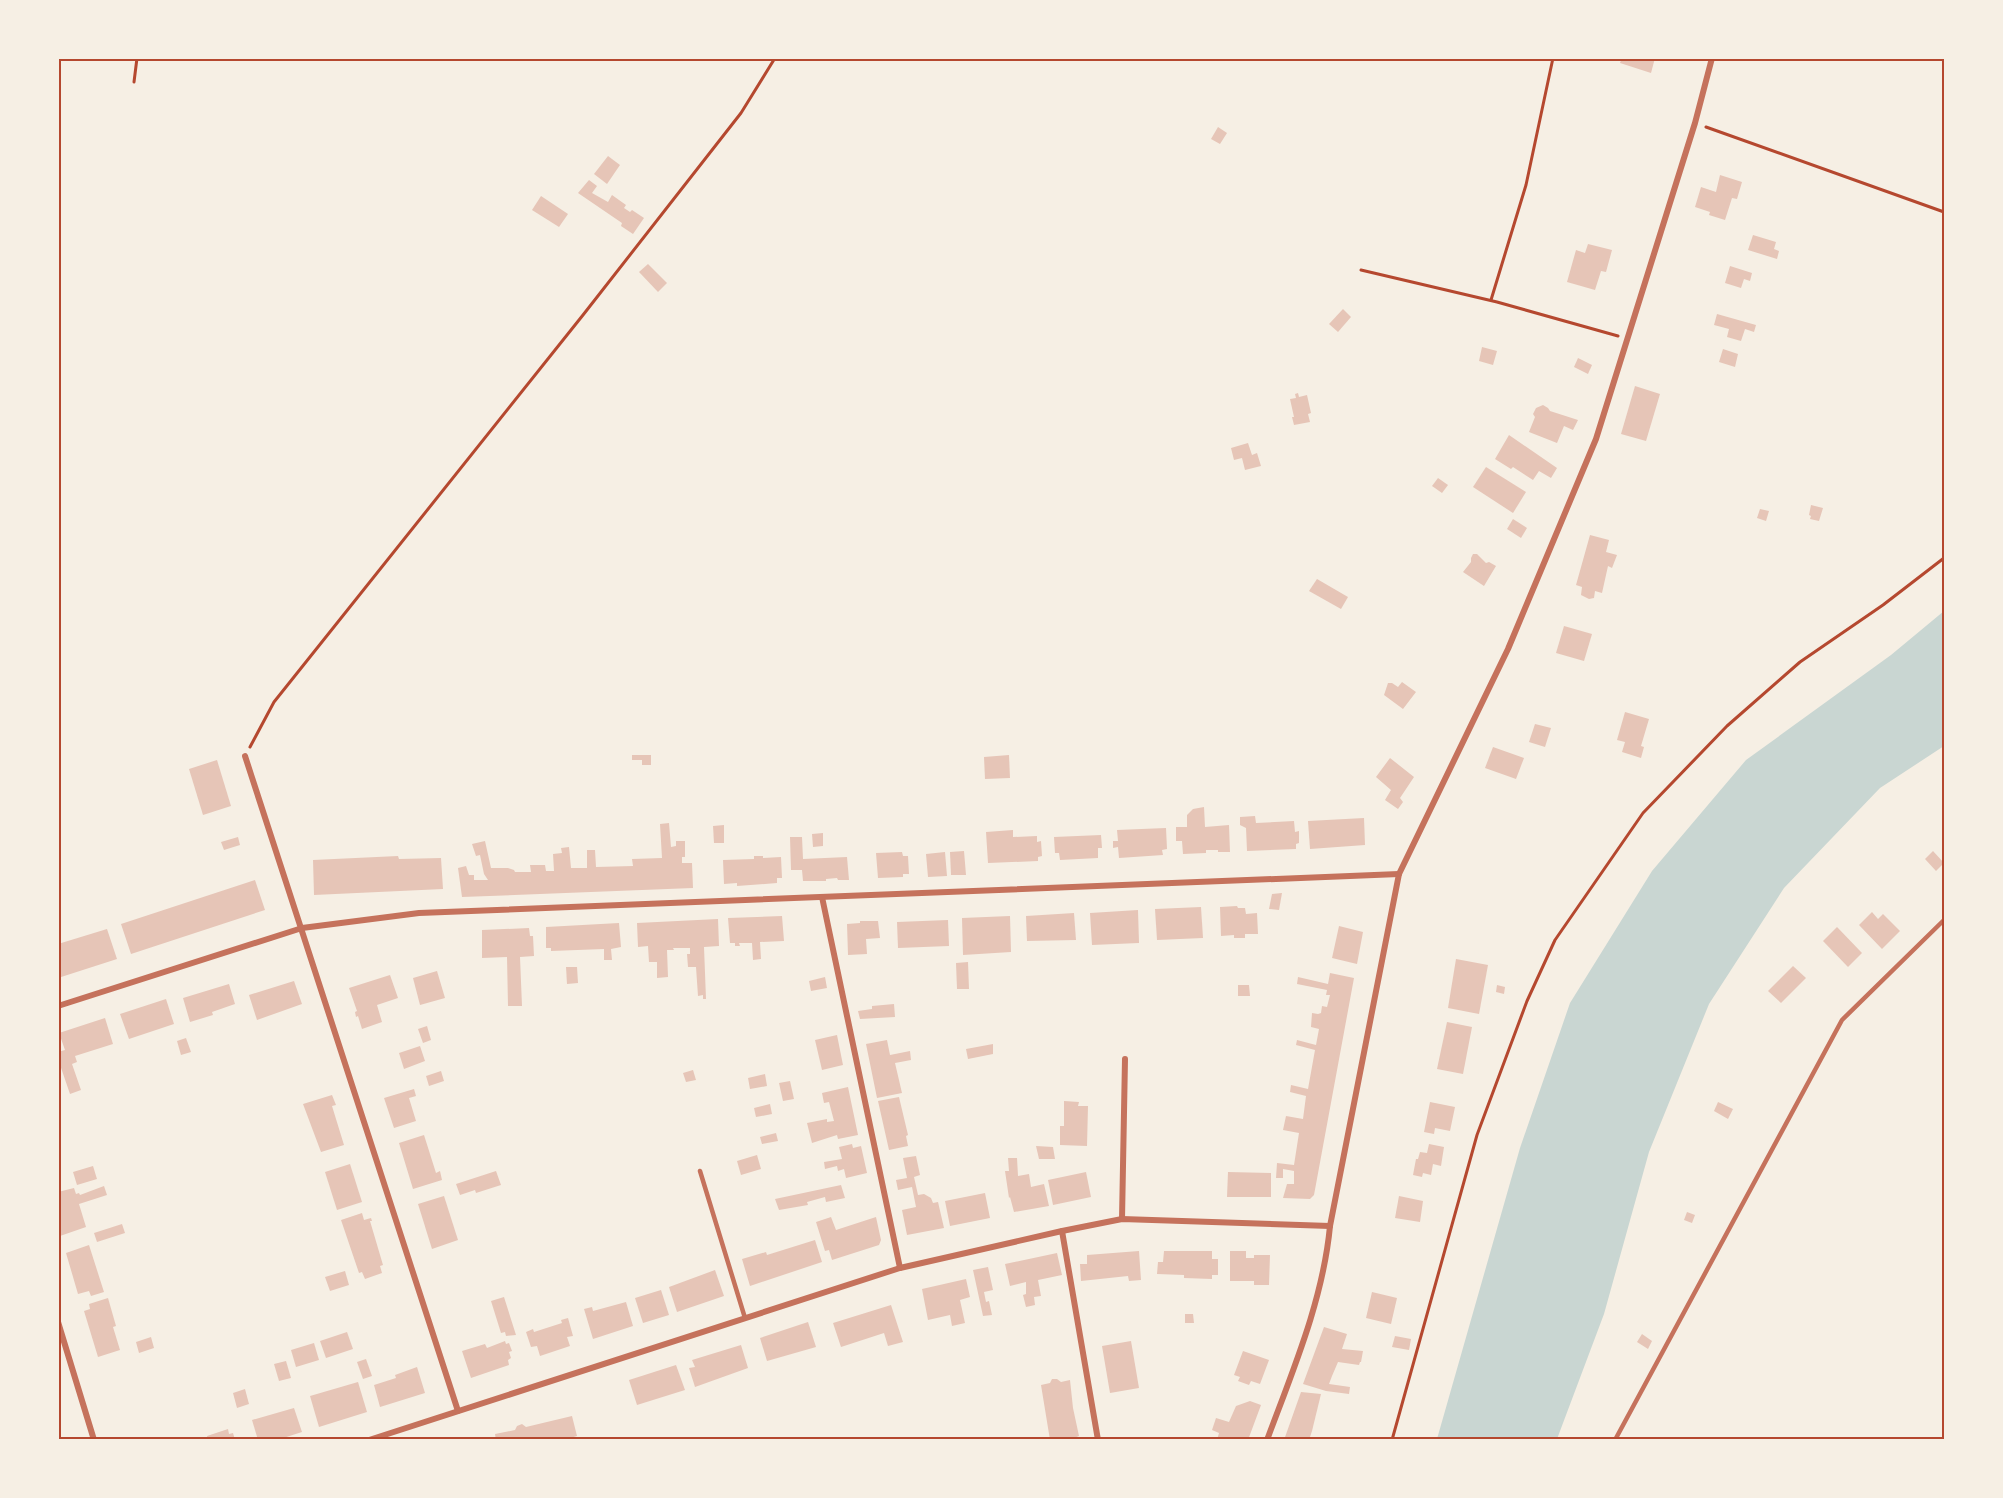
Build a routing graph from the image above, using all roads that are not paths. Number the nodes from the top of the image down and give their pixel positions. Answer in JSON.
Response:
{"nodes":[{"id":1,"x":1712,"y":58,"type":"edge"},
{"id":2,"x":245,"y":756,"type":"road end"},
{"id":3,"x":1399,"y":874,"type":"junction"},
{"id":4,"x":822,"y":897,"type":"junction"},
{"id":5,"x":1944,"y":920,"type":"edge"},
{"id":6,"x":302,"y":928,"type":"junction"},
{"id":7,"x":58,"y":1006,"type":"edge"},
{"id":8,"x":1125,"y":1059,"type":"dead end"},
{"id":9,"x":700,"y":1171,"type":"dead end"},
{"id":10,"x":1122,"y":1219,"type":"junction"},
{"id":11,"x":1330,"y":1226,"type":"junction"},
{"id":12,"x":1062,"y":1231,"type":"junction"},
{"id":13,"x":900,"y":1268,"type":"junction"},
{"id":14,"x":745,"y":1318,"type":"junction"},
{"id":15,"x":58,"y":1322,"type":"edge"},
{"id":16,"x":458,"y":1411,"type":"junction"},
{"id":17,"x":94,"y":1440,"type":"edge"},
{"id":18,"x":369,"y":1440,"type":"edge"},
{"id":19,"x":1098,"y":1440,"type":"edge"},
{"id":20,"x":1267,"y":1440,"type":"edge"},
{"id":21,"x":1615,"y":1440,"type":"edge"}],
"edges":[{"from":1,"to":3,"type":"street"},
{"from":2,"to":6,"type":"street"},
{"from":3,"to":4,"type":"street"},
{"from":3,"to":11,"type":"street"},
{"from":4,"to":6,"type":"street"},
{"from":4,"to":13,"type":"street"},
{"from":5,"to":21,"type":"lane"},
{"from":6,"to":7,"type":"street"},
{"from":6,"to":16,"type":"street"},
{"from":8,"to":10,"type":"street"},
{"from":9,"to":14,"type":"lane"},
{"from":10,"to":11,"type":"street"},
{"from":10,"to":12,"type":"street"},
{"from":11,"to":20,"type":"street"},
{"from":12,"to":13,"type":"street"},
{"from":12,"to":19,"type":"street"},
{"from":13,"to":14,"type":"street"},
{"from":14,"to":16,"type":"street"},
{"from":15,"to":17,"type":"street"},
{"from":16,"to":18,"type":"street"}]}
